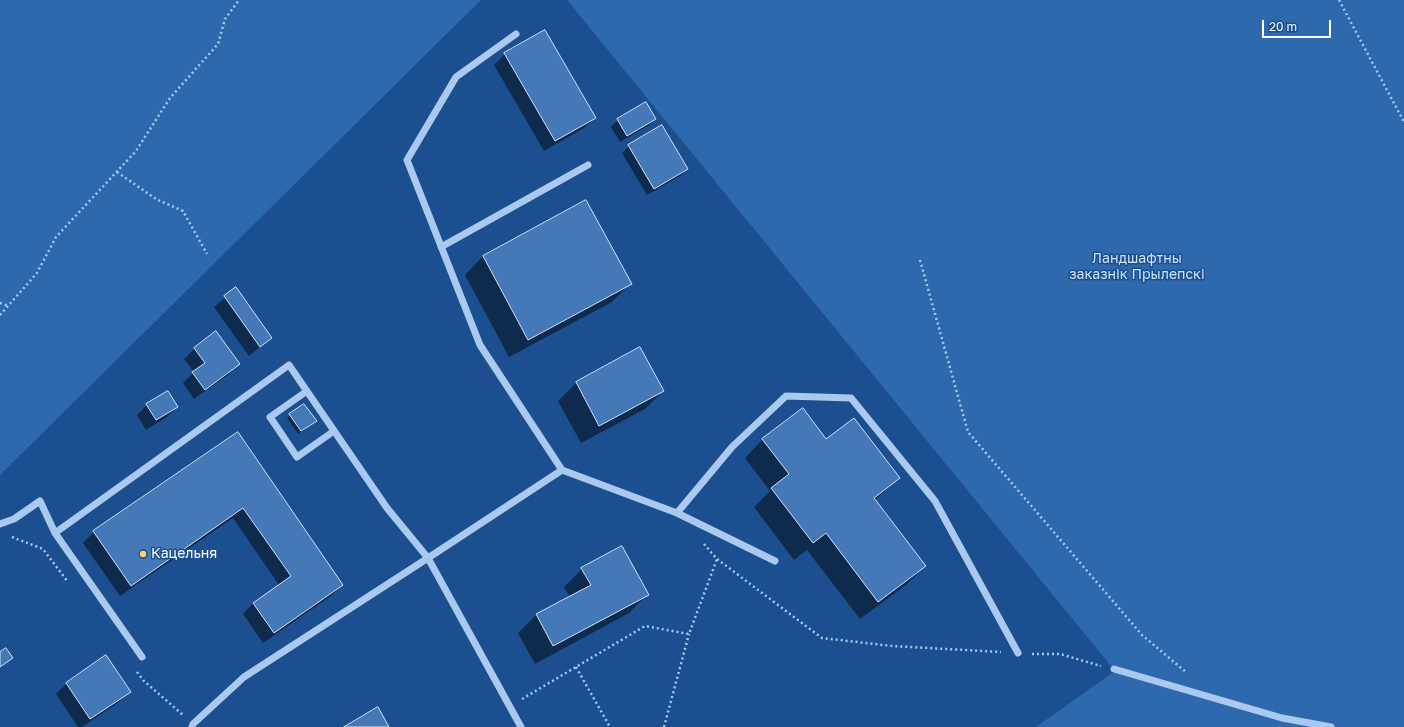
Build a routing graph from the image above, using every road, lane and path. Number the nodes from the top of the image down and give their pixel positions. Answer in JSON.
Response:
{"nodes":[{"id":1,"x":239,"y":0,"type":"edge"},
{"id":2,"x":1339,"y":0,"type":"edge"},
{"id":3,"x":516,"y":34,"type":"dead end"},
{"id":4,"x":1404,"y":122,"type":"edge"},
{"id":5,"x":588,"y":165,"type":"dead end"},
{"id":6,"x":116,"y":172,"type":"junction"},
{"id":7,"x":442,"y":247,"type":"junction"},
{"id":8,"x":207,"y":254,"type":"dead end"},
{"id":9,"x":920,"y":260,"type":"dead end"},
{"id":10,"x":0,"y":303,"type":"edge"},
{"id":11,"x":9,"y":306,"type":"junction"},
{"id":12,"x":0,"y":315,"type":"edge"},
{"id":13,"x":307,"y":391,"type":"junction"},
{"id":14,"x":334,"y":431,"type":"junction"},
{"id":15,"x":562,"y":470,"type":"junction"},
{"id":16,"x":677,"y":514,"type":"junction"},
{"id":17,"x":0,"y":524,"type":"edge"},
{"id":18,"x":55,"y":533,"type":"junction"},
{"id":19,"x":702,"y":542,"type":"dead end"},
{"id":20,"x":428,"y":558,"type":"junction"},
{"id":21,"x":717,"y":559,"type":"junction"},
{"id":22,"x":775,"y":561,"type":"dead end"},
{"id":23,"x":689,"y":634,"type":"junction"},
{"id":24,"x":1018,"y":653,"type":"junction"},
{"id":25,"x":142,"y":657,"type":"dead end"},
{"id":26,"x":576,"y":667,"type":"junction"},
{"id":27,"x":1114,"y":669,"type":"joint"},
{"id":28,"x":1188,"y":674,"type":"dead end"},
{"id":29,"x":510,"y":707,"type":"junction"},
{"id":30,"x":192,"y":727,"type":"edge"},
{"id":31,"x":521,"y":727,"type":"edge"},
{"id":32,"x":610,"y":727,"type":"edge"},
{"id":33,"x":664,"y":727,"type":"edge"},
{"id":34,"x":1331,"y":727,"type":"edge"}],
"edges":[{"from":1,"to":6,"type":"path"},
{"from":2,"to":4,"type":"path"},
{"from":3,"to":7,"type":"lane"},
{"from":5,"to":7,"type":"lane"},
{"from":6,"to":8,"type":"path"},
{"from":6,"to":11,"type":"path"},
{"from":7,"to":15,"type":"lane"},
{"from":9,"to":28,"type":"path"},
{"from":10,"to":11,"type":"path"},
{"from":11,"to":12,"type":"path"},
{"from":13,"to":14,"type":"lane"},
{"from":13,"to":14,"type":"lane"},
{"from":13,"to":18,"type":"lane"},
{"from":14,"to":20,"type":"lane"},
{"from":15,"to":16,"type":"lane"},
{"from":15,"to":20,"type":"lane"},
{"from":16,"to":22,"type":"lane"},
{"from":16,"to":24,"type":"lane"},
{"from":17,"to":18,"type":"lane"},
{"from":18,"to":25,"type":"lane"},
{"from":19,"to":21,"type":"path"},
{"from":20,"to":29,"type":"lane"},
{"from":20,"to":30,"type":"lane"},
{"from":21,"to":23,"type":"path"},
{"from":21,"to":24,"type":"path"},
{"from":23,"to":26,"type":"path"},
{"from":23,"to":33,"type":"path"},
{"from":24,"to":27,"type":"path"},
{"from":26,"to":29,"type":"path"},
{"from":26,"to":32,"type":"path"},
{"from":27,"to":34,"type":"lane"},
{"from":29,"to":31,"type":"lane"}]}
